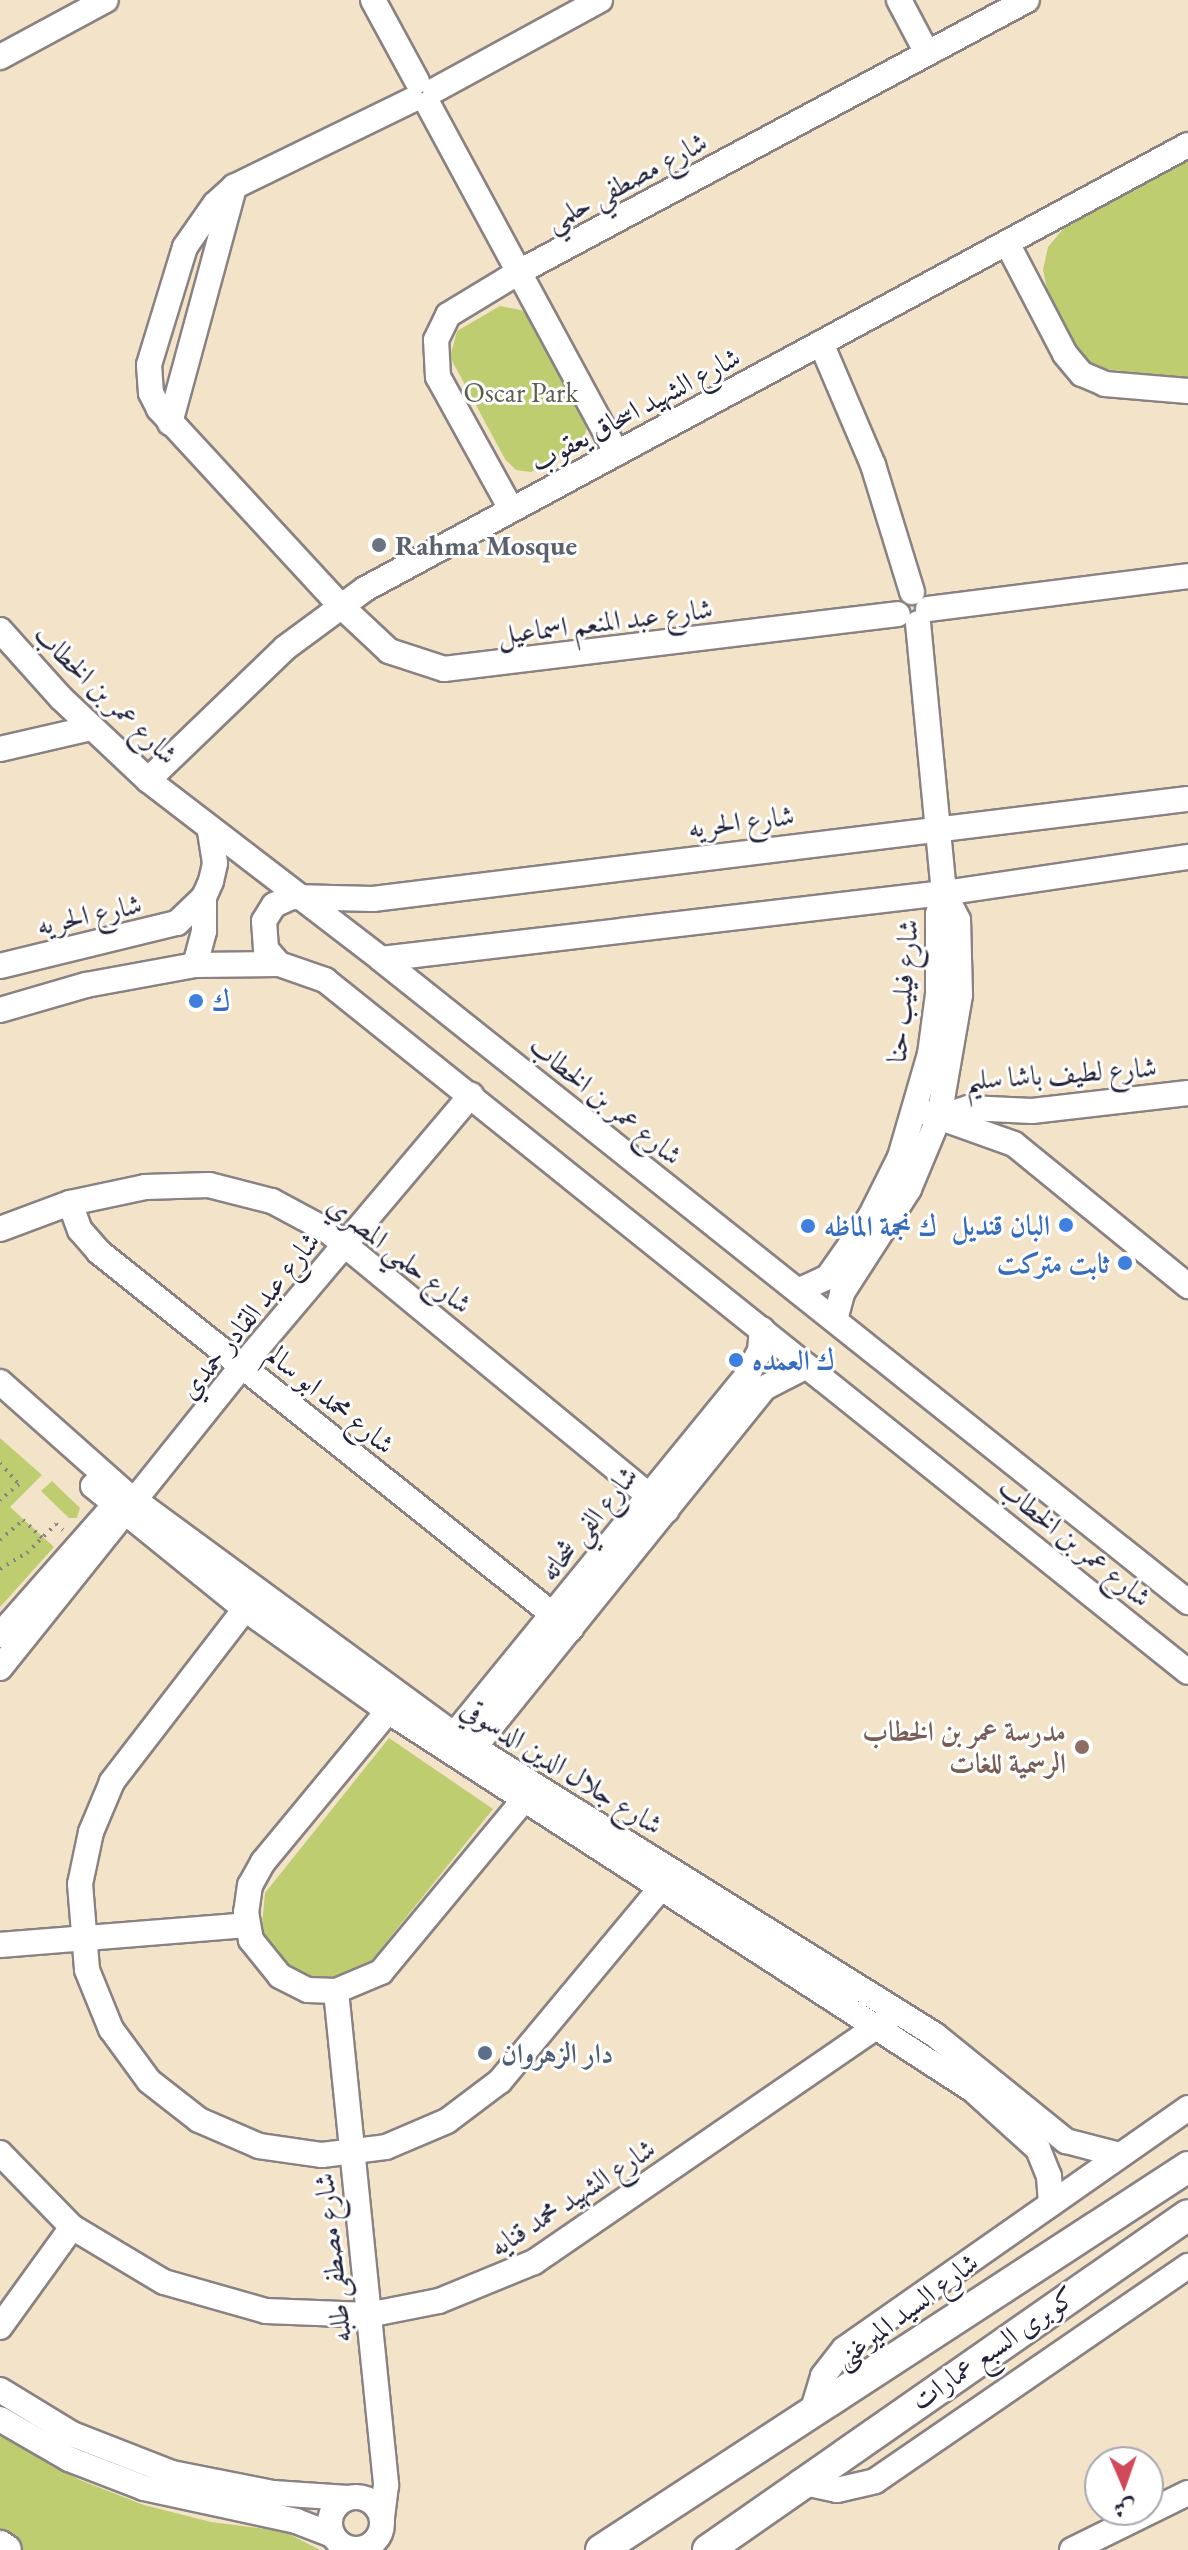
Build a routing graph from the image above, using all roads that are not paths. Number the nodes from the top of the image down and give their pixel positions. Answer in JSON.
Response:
{"nodes":[{"id":1,"x":106,"y":0,"type":"edge"},
{"id":2,"x":373,"y":0,"type":"edge"},
{"id":3,"x":600,"y":0,"type":"edge"},
{"id":4,"x":899,"y":0,"type":"edge"},
{"id":5,"x":1027,"y":0,"type":"edge"},
{"id":6,"x":927,"y":53,"type":"junction"},
{"id":7,"x":0,"y":57,"type":"edge"},
{"id":8,"x":423,"y":94,"type":"junction"},
{"id":9,"x":1188,"y":145,"type":"edge"},
{"id":10,"x":234,"y":187,"type":"junction"},
{"id":11,"x":1007,"y":243,"type":"junction"},
{"id":12,"x":519,"y":272,"type":"junction"},
{"id":13,"x":821,"y":343,"type":"junction"},
{"id":14,"x":1188,"y":391,"type":"edge"},
{"id":15,"x":170,"y":423,"type":"junction"},
{"id":16,"x":617,"y":453,"type":"junction"},
{"id":17,"x":511,"y":509,"type":"junction"},
{"id":18,"x":1188,"y":576,"type":"edge"},
{"id":19,"x":340,"y":605,"type":"junction"},
{"id":20,"x":914,"y":609,"type":"junction"},
{"id":21,"x":0,"y":630,"type":"edge"},
{"id":22,"x":91,"y":728,"type":"junction"},
{"id":23,"x":0,"y":749,"type":"edge"},
{"id":24,"x":148,"y":780,"type":"junction"},
{"id":25,"x":1188,"y":799,"type":"edge"},
{"id":26,"x":939,"y":826,"type":"junction"},
{"id":27,"x":209,"y":827,"type":"junction"},
{"id":28,"x":1188,"y":857,"type":"edge"},
{"id":29,"x":944,"y":893,"type":"junction"},
{"id":30,"x":204,"y":897,"type":"junction"},
{"id":31,"x":301,"y":897,"type":"junction"},
{"id":32,"x":381,"y":959,"type":"junction"},
{"id":33,"x":279,"y":964,"type":"junction"},
{"id":34,"x":195,"y":965,"type":"junction"},
{"id":35,"x":0,"y":966,"type":"edge"},
{"id":36,"x":0,"y":1010,"type":"edge"},
{"id":37,"x":1188,"y":1093,"type":"edge"},
{"id":38,"x":471,"y":1095,"type":"junction"},
{"id":39,"x":1032,"y":1111,"type":"junction"},
{"id":40,"x":928,"y":1113,"type":"junction"},
{"id":41,"x":1014,"y":1144,"type":"junction"},
{"id":42,"x":70,"y":1203,"type":"junction"},
{"id":43,"x":0,"y":1229,"type":"edge"},
{"id":44,"x":345,"y":1245,"type":"junction"},
{"id":45,"x":1188,"y":1286,"type":"edge"},
{"id":46,"x":798,"y":1291,"type":"junction"},
{"id":47,"x":835,"y":1320,"type":"junction"},
{"id":48,"x":762,"y":1329,"type":"junction"},
{"id":49,"x":242,"y":1366,"type":"junction"},
{"id":50,"x":807,"y":1366,"type":"junction"},
{"id":51,"x":0,"y":1382,"type":"edge"},
{"id":52,"x":0,"y":1401,"type":"edge"},
{"id":53,"x":658,"y":1503,"type":"junction"},
{"id":54,"x":126,"y":1504,"type":"junction"},
{"id":55,"x":251,"y":1601,"type":"junction"},
{"id":56,"x":1188,"y":1602,"type":"edge"},
{"id":57,"x":562,"y":1621,"type":"junction"},
{"id":58,"x":0,"y":1635,"type":"edge"},
{"id":59,"x":0,"y":1668,"type":"edge"},
{"id":60,"x":1188,"y":1672,"type":"edge"},
{"id":61,"x":388,"y":1711,"type":"junction"},
{"id":62,"x":458,"y":1748,"type":"junction"},
{"id":63,"x":523,"y":1801,"type":"junction"},
{"id":64,"x":668,"y":1880,"type":"junction"},
{"id":65,"x":247,"y":1925,"type":"junction"},
{"id":66,"x":81,"y":1938,"type":"junction"},
{"id":67,"x":0,"y":1945,"type":"edge"},
{"id":68,"x":336,"y":1991,"type":"junction"},
{"id":69,"x":887,"y":2019,"type":"junction"},
{"id":70,"x":1188,"y":2108,"type":"edge"},
{"id":71,"x":0,"y":2153,"type":"edge"},
{"id":72,"x":351,"y":2154,"type":"junction"},
{"id":73,"x":1120,"y":2155,"type":"junction"},
{"id":74,"x":1188,"y":2167,"type":"edge"},
{"id":75,"x":1051,"y":2204,"type":"junction"},
{"id":76,"x":1188,"y":2215,"type":"edge"},
{"id":77,"x":72,"y":2227,"type":"junction"},
{"id":78,"x":1188,"y":2266,"type":"edge"},
{"id":79,"x":368,"y":2315,"type":"junction"},
{"id":80,"x":0,"y":2327,"type":"edge"},
{"id":81,"x":0,"y":2390,"type":"edge"},
{"id":82,"x":813,"y":2409,"type":"junction"},
{"id":83,"x":0,"y":2419,"type":"edge"},
{"id":84,"x":800,"y":2482,"type":"junction"},
{"id":85,"x":1188,"y":2493,"type":"edge"},
{"id":86,"x":348,"y":2498,"type":"junction"},
{"id":87,"x":382,"y":2519,"type":"junction"},
{"id":88,"x":341,"y":2544,"type":"edge"},
{"id":89,"x":0,"y":2546,"type":"edge"},
{"id":90,"x":375,"y":2547,"type":"edge"},
{"id":91,"x":6,"y":2550,"type":"edge"},
{"id":92,"x":601,"y":2550,"type":"edge"},
{"id":93,"x":708,"y":2550,"type":"edge"},
{"id":94,"x":1072,"y":2550,"type":"edge"}],
"edges":[{"from":1,"to":7,"type":"street"},
{"from":2,"to":8,"type":"street"},
{"from":3,"to":8,"type":"street","name":"شارع عبد المنعم اسماعيل"},
{"from":4,"to":6,"type":"street"},
{"from":5,"to":6,"type":"street","name":"شارع مصطفي حلمي"},
{"from":6,"to":12,"type":"street","name":"شارع مصطفي حلمي"},
{"from":8,"to":10,"type":"street","name":"شارع عبد المنعم اسماعيل"},
{"from":8,"to":12,"type":"street"},
{"from":9,"to":11,"type":"street","name":"شارع الشهيد اسحاق يعقوب"},
{"from":10,"to":15,"type":"street"},
{"from":10,"to":15,"type":"street","name":"شارع عبد المنعم اسماعيل"},
{"from":11,"to":13,"type":"street","name":"شارع الشهيد اسحاق يعقوب"},
{"from":11,"to":14,"type":"street"},
{"from":12,"to":16,"type":"street"},
{"from":12,"to":17,"type":"street","name":"شارع مصطفي حلمي"},
{"from":13,"to":16,"type":"street","name":"شارع الشهيد اسحاق يعقوب"},
{"from":13,"to":20,"type":"street","name":"شارع فيليب حنا"},
{"from":15,"to":19,"type":"street","name":"شارع عبد المنعم اسماعيل"},
{"from":16,"to":17,"type":"street","name":"شارع الشهيد اسحاق يعقوب"},
{"from":17,"to":19,"type":"street","name":"شارع الشهيد اسحاق يعقوب"},
{"from":18,"to":20,"type":"street","name":"شارع عبد المنعم اسماعيل"},
{"from":19,"to":20,"type":"street","name":"شارع عبد المنعم اسماعيل"},
{"from":19,"to":24,"type":"street","name":"شارع الشهيد اسحاق يعقوب"},
{"from":20,"to":26,"type":"street","name":"شارع فيليب حنا"},
{"from":21,"to":22,"type":"street","name":"شارع عمر بن الخطاب"},
{"from":22,"to":23,"type":"street"},
{"from":22,"to":24,"type":"street","name":"شارع عمر بن الخطاب"},
{"from":24,"to":27,"type":"street","name":"شارع عمر بن الخطاب"},
{"from":25,"to":26,"type":"street","name":"شارع الحريه"},
{"from":26,"to":29,"type":"street","name":"شارع فيليب حنا"},
{"from":26,"to":31,"type":"street","name":"شارع الحريه"},
{"from":27,"to":30,"type":"street"},
{"from":27,"to":31,"type":"street","name":"شارع عمر بن الخطاب"},
{"from":28,"to":29,"type":"street"},
{"from":29,"to":32,"type":"street"},
{"from":29,"to":40,"type":"street","name":"شارع فيليب حنا"},
{"from":30,"to":34,"type":"street"},
{"from":30,"to":35,"type":"street","name":"شارع الحريه"},
{"from":31,"to":32,"type":"street","name":"شارع عمر بن الخطاب"},
{"from":31,"to":33,"type":"street"},
{"from":32,"to":46,"type":"street","name":"شارع عمر بن الخطاب"},
{"from":33,"to":34,"type":"street"},
{"from":33,"to":38,"type":"street","name":"شارع عمر بن الخطاب"},
{"from":34,"to":36,"type":"street"},
{"from":37,"to":39,"type":"street","name":"شارع لطيف باشا سليم"},
{"from":38,"to":44,"type":"street","name":"شارع عبد القادر حمدي"},
{"from":38,"to":48,"type":"street","name":"شارع عمر بن الخطاب"},
{"from":39,"to":40,"type":"street","name":"شارع لطيف باشا سليم"},
{"from":39,"to":41,"type":"street"},
{"from":40,"to":41,"type":"street"},
{"from":40,"to":46,"type":"street","name":"شارع فيليب حنا"},
{"from":40,"to":47,"type":"street","name":"شارع فيليب حنا"},
{"from":41,"to":45,"type":"street"},
{"from":42,"to":43,"type":"street","name":"شارع حلمي المصري"},
{"from":42,"to":44,"type":"street","name":"شارع حلمي المصري"},
{"from":42,"to":49,"type":"street","name":"شارع محمد ابو سالم"},
{"from":44,"to":49,"type":"street","name":"شارع عبد القادر حمدي"},
{"from":44,"to":53,"type":"street","name":"شارع حلمي المصري"},
{"from":46,"to":47,"type":"street","name":"شارع عمر بن الخطاب"},
{"from":47,"to":56,"type":"street","name":"شارع عمر بن الخطاب"},
{"from":48,"to":50,"type":"street","name":"شارع عمر بن الخطاب"},
{"from":48,"to":53,"type":"street","name":"شارع الفي شحاته"},
{"from":49,"to":54,"type":"street","name":"شارع عبد القادر حمدي"},
{"from":49,"to":57,"type":"street","name":"شارع محمد ابو سالم"},
{"from":50,"to":53,"type":"street","name":"شارع الفي شحاته"},
{"from":50,"to":60,"type":"street","name":"شارع عمر بن الخطاب"},
{"from":51,"to":54,"type":"street","name":"شارع جلال الدين الدسوقي"},
{"from":52,"to":54,"type":"street","name":"شارع جلال الدين الدسوقي"},
{"from":53,"to":57,"type":"street","name":"شارع الفي شحاته"},
{"from":54,"to":55,"type":"street","name":"شارع جلال الدين الدسوقي"},
{"from":54,"to":58,"type":"street"},
{"from":54,"to":59,"type":"street"},
{"from":55,"to":61,"type":"street","name":"شارع جلال الدين الدسوقي"},
{"from":55,"to":62,"type":"street","name":"شارع جلال الدين الدسوقي"},
{"from":55,"to":66,"type":"street"},
{"from":57,"to":62,"type":"street","name":"شارع الفي شحاته"},
{"from":61,"to":62,"type":"street","name":"شارع جلال الدين الدسوقي"},
{"from":61,"to":65,"type":"street"},
{"from":62,"to":63,"type":"street","name":"شارع جلال الدين الدسوقي"},
{"from":62,"to":64,"type":"street","name":"شارع جلال الدين الدسوقي"},
{"from":63,"to":64,"type":"street","name":"شارع جلال الدين الدسوقي"},
{"from":63,"to":68,"type":"street"},
{"from":64,"to":69,"type":"street","name":"شارع جلال الدين الدسوقي"},
{"from":64,"to":72,"type":"street"},
{"from":65,"to":66,"type":"street"},
{"from":65,"to":68,"type":"street"},
{"from":66,"to":67,"type":"street"},
{"from":66,"to":72,"type":"street"},
{"from":68,"to":72,"type":"street","name":"شارع مصطفى طلبه"},
{"from":69,"to":73,"type":"street","name":"شارع جلال الدين الدسوقي"},
{"from":69,"to":75,"type":"street","name":"شارع جلال الدين الدسوقي"},
{"from":69,"to":79,"type":"street","name":"شارع الشهيد محمد قنايه"},
{"from":70,"to":73,"type":"street","name":"شارع السيد الميرغنى"},
{"from":71,"to":77,"type":"street","name":"شارع الشهيد محمد قنايه"},
{"from":72,"to":79,"type":"street","name":"شارع مصطفى طلبه"},
{"from":73,"to":75,"type":"street","name":"شارع السيد الميرغنى"},
{"from":74,"to":82,"type":"main road","name":"كوبرى السبع عمارات"},
{"from":75,"to":82,"type":"street","name":"شارع السيد الميرغنى"},
{"from":76,"to":84,"type":"main road","name":"كوبرى السبع عمارات"},
{"from":77,"to":79,"type":"street","name":"شارع الشهيد محمد قنايه"},
{"from":77,"to":80,"type":"street"},
{"from":78,"to":84,"type":"street"},
{"from":79,"to":87,"type":"street","name":"شارع مصطفى طلبه"},
{"from":81,"to":86,"type":"street"},
{"from":82,"to":92,"type":"main road"},
{"from":83,"to":88,"type":"street"},
{"from":84,"to":93,"type":"main road"},
{"from":85,"to":94,"type":"street"},
{"from":86,"to":87,"type":"street"},
{"from":86,"to":88,"type":"street"},
{"from":87,"to":90,"type":"street"},
{"from":88,"to":90,"type":"street"},
{"from":89,"to":91,"type":"main road"}]}
